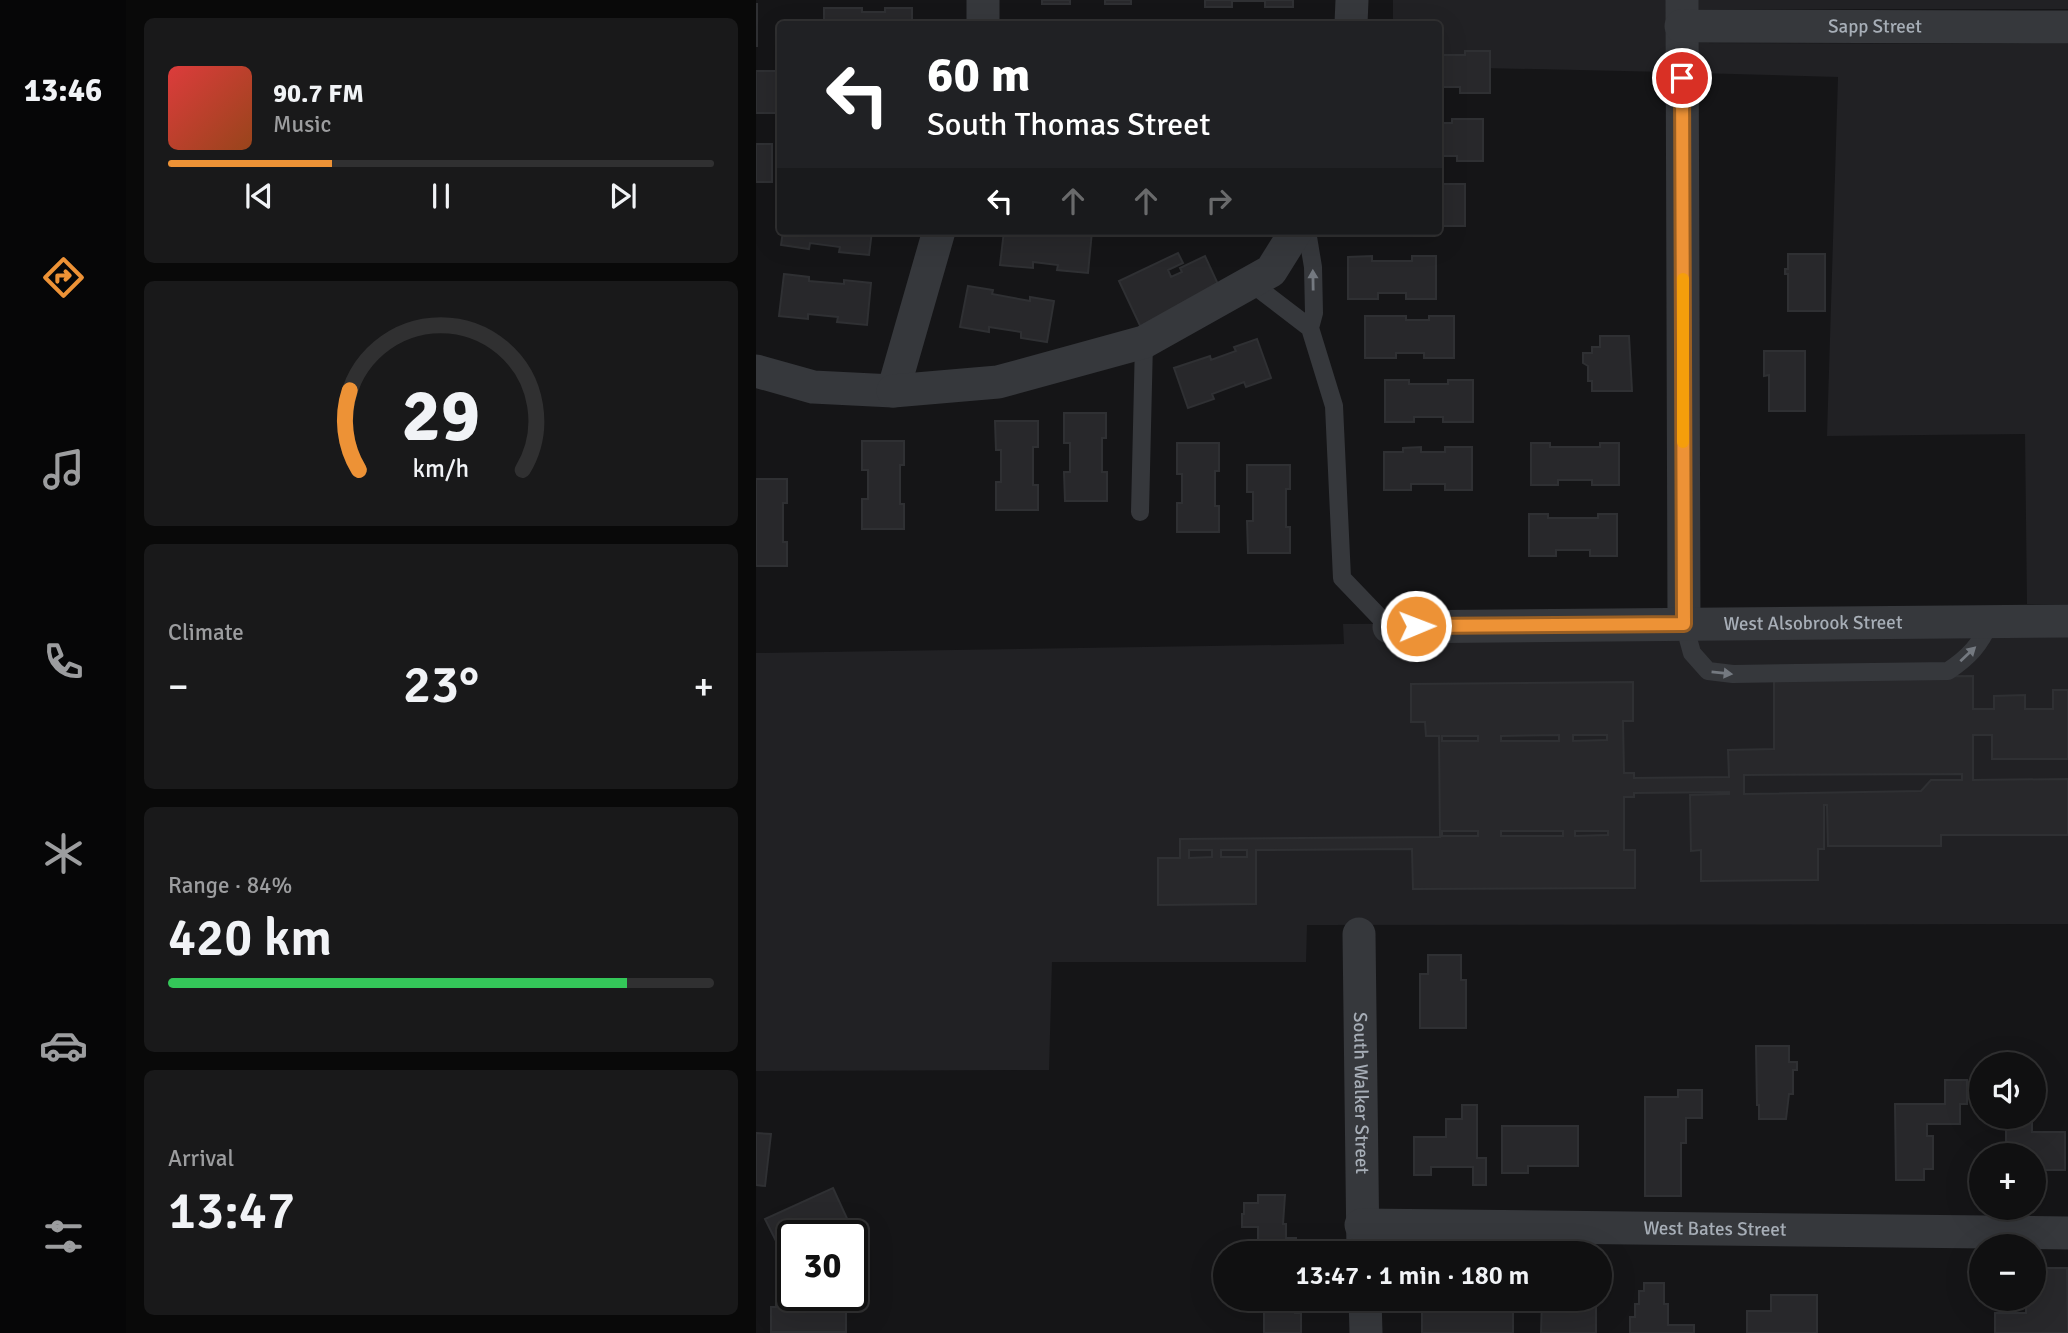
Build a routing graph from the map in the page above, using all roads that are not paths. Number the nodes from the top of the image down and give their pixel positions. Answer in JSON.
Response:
{"nodes":[{"id":1,"x":983,"y":0,"type":"edge"},
{"id":2,"x":1352,"y":0,"type":"edge"},
{"id":3,"x":1681,"y":13,"type":"edge"},
{"id":4,"x":983,"y":21,"type":"edge"},
{"id":5,"x":1351,"y":21,"type":"edge"},
{"id":6,"x":2068,"y":27,"type":"edge"},
{"id":7,"x":938,"y":235,"type":"edge"},
{"id":8,"x":1294,"y":235,"type":"edge"},
{"id":9,"x":1308,"y":235,"type":"edge"},
{"id":10,"x":1250,"y":282,"type":"junction"},
{"id":11,"x":1310,"y":328,"type":"junction"},
{"id":12,"x":1144,"y":342,"type":"junction"},
{"id":13,"x":756,"y":371,"type":"edge"},
{"id":14,"x":894,"y":391,"type":"junction"},
{"id":15,"x":1140,"y":512,"type":"dead end"},
{"id":16,"x":2068,"y":621,"type":"edge"},
{"id":17,"x":1990,"y":622,"type":"junction"},
{"id":18,"x":1684,"y":624,"type":"junction"},
{"id":19,"x":1390,"y":627,"type":"joint"},
{"id":20,"x":1359,"y":934,"type":"dead end"},
{"id":21,"x":2068,"y":1233,"type":"edge"},
{"id":22,"x":1362,"y":1239,"type":"edge"},
{"id":23,"x":1365,"y":1311,"type":"edge"},
{"id":24,"x":1366,"y":1333,"type":"edge"}],
"edges":[{"from":1,"to":4,"type":"street"},
{"from":2,"to":5,"type":"street"},
{"from":3,"to":6,"type":"street","name":"Sapp Street"},
{"from":3,"to":18,"type":"street"},
{"from":7,"to":14,"type":"street"},
{"from":8,"to":10,"type":"street"},
{"from":11,"to":9,"type":"lane","one_way":true},
{"from":10,"to":11,"type":"lane"},
{"from":10,"to":12,"type":"street"},
{"from":11,"to":19,"type":"lane"},
{"from":12,"to":14,"type":"street"},
{"from":12,"to":15,"type":"lane"},
{"from":13,"to":14,"type":"street"},
{"from":16,"to":17,"type":"street","name":"West Alsobrook Street"},
{"from":17,"to":18,"type":"street","name":"West Alsobrook Street"},
{"from":18,"to":17,"type":"lane","one_way":true},
{"from":18,"to":19,"type":"street","name":"West Alsobrook Street"},
{"from":20,"to":22,"type":"street","name":"South Walker Street"},
{"from":21,"to":22,"type":"street","name":"West Bates Street"},
{"from":23,"to":24,"type":"street"}]}
